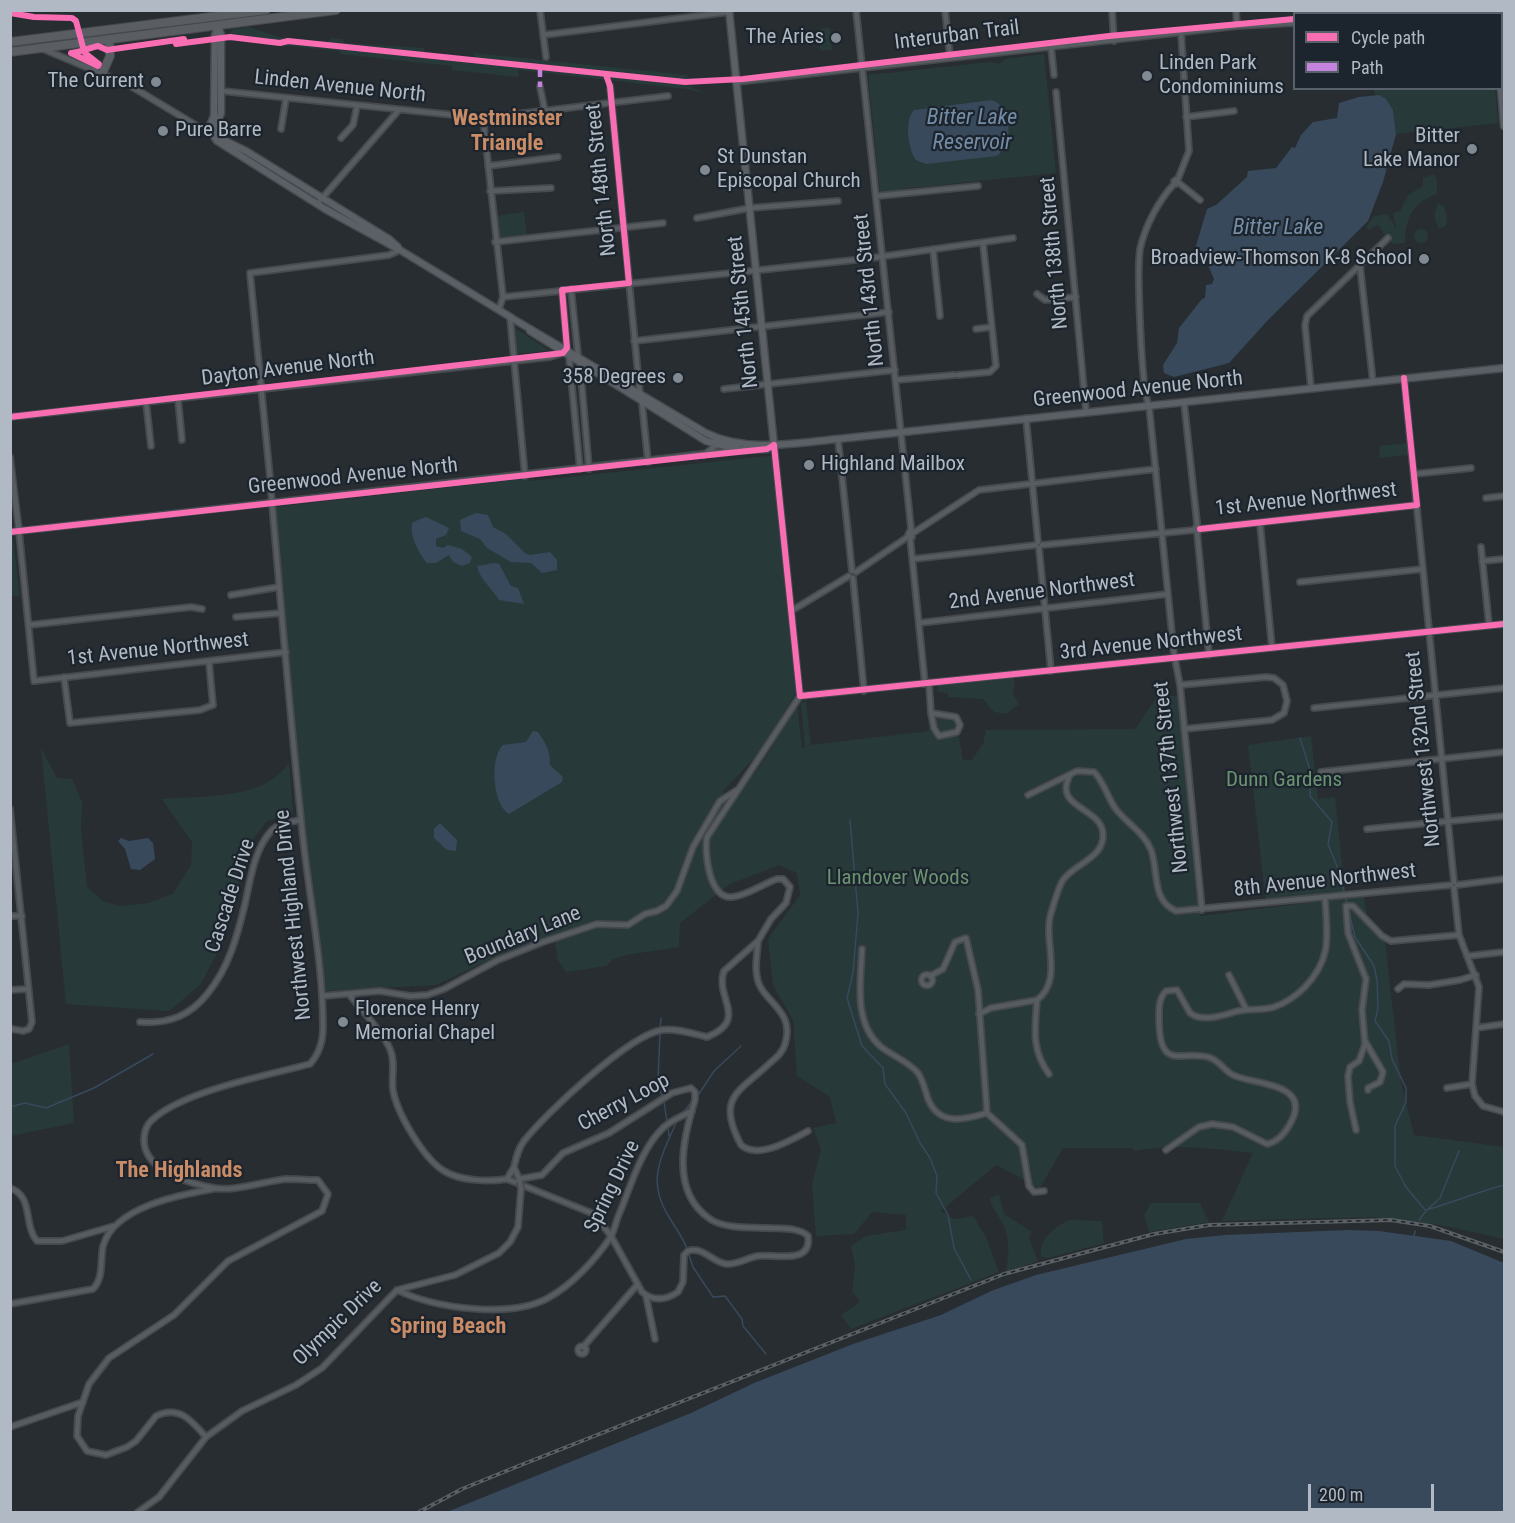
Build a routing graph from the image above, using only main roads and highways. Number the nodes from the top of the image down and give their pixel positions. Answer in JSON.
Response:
{"nodes":[{"id":1,"x":266,"y":10,"type":"edge"},
{"id":2,"x":336,"y":10,"type":"edge"},
{"id":3,"x":729,"y":11,"type":"edge"},
{"id":4,"x":217,"y":18,"type":"edge"},
{"id":5,"x":109,"y":39,"type":"junction"},
{"id":6,"x":10,"y":42,"type":"edge"},
{"id":7,"x":10,"y":52,"type":"edge"},
{"id":8,"x":102,"y":74,"type":"road end"},
{"id":9,"x":1501,"y":90,"type":"edge"},
{"id":10,"x":1504,"y":124,"type":"edge"},
{"id":11,"x":210,"y":134,"type":"junction"},
{"id":12,"x":566,"y":353,"type":"junction"},
{"id":13,"x":1504,"y":368,"type":"edge"},
{"id":14,"x":774,"y":445,"type":"junction"}],
"edges":[{"from":1,"to":4,"type":"highway"},
{"from":2,"to":4,"type":"highway"},
{"from":3,"to":14,"type":"main road","name":"North 145th Street"},
{"from":4,"to":5,"type":"highway"},
{"from":4,"to":6,"type":"highway"},
{"from":4,"to":11,"type":"main road"},
{"from":4,"to":11,"type":"main road"},
{"from":5,"to":7,"type":"highway"},
{"from":5,"to":8,"type":"highway"},
{"from":9,"to":10,"type":"main road"},
{"from":11,"to":12,"type":"main road"},
{"from":12,"to":14,"type":"main road","name":"Greenwood Avenue North"},
{"from":12,"to":14,"type":"main road","name":"Greenwood Avenue North"},
{"from":13,"to":14,"type":"main road","name":"Greenwood Avenue North"}]}
